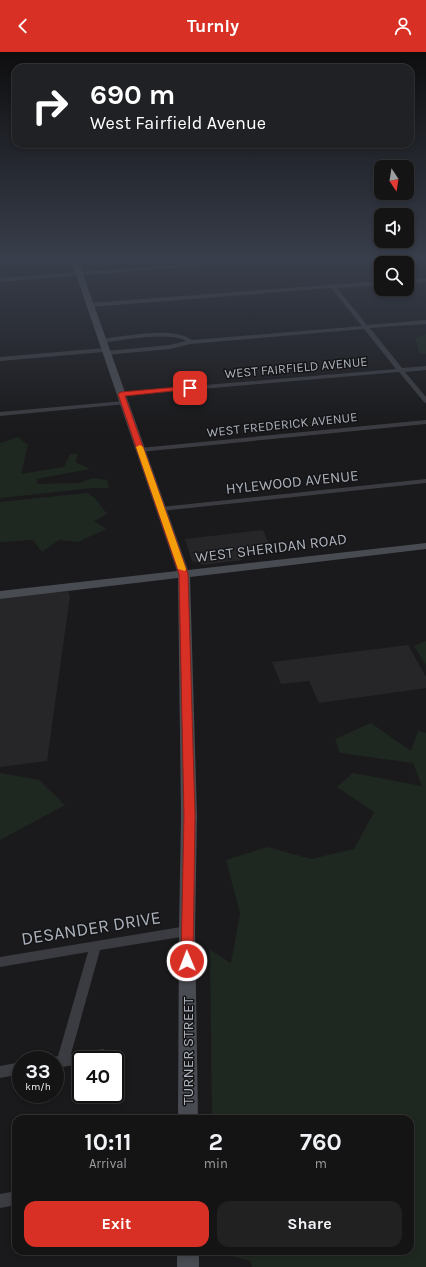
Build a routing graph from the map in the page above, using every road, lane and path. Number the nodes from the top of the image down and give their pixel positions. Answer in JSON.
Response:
{"nodes":[{"id":1,"x":93,"y":314,"type":"edge"},
{"id":2,"x":355,"y":314,"type":"edge"},
{"id":3,"x":426,"y":322,"type":"edge"},
{"id":4,"x":366,"y":327,"type":"junction"},
{"id":5,"x":102,"y":341,"type":"junction"},
{"id":6,"x":191,"y":342,"type":"junction"},
{"id":7,"x":106,"y":351,"type":"junction"},
{"id":8,"x":0,"y":359,"type":"edge"},
{"id":9,"x":426,"y":368,"type":"edge"},
{"id":10,"x":401,"y":370,"type":"junction"},
{"id":11,"x":122,"y":399,"type":"junction"},
{"id":12,"x":426,"y":401,"type":"edge"},
{"id":13,"x":0,"y":414,"type":"edge"},
{"id":14,"x":426,"y":422,"type":"edge"},
{"id":15,"x":140,"y":450,"type":"junction"},
{"id":16,"x":426,"y":481,"type":"edge"},
{"id":17,"x":161,"y":509,"type":"junction"},
{"id":18,"x":426,"y":546,"type":"edge"},
{"id":19,"x":184,"y":574,"type":"junction"},
{"id":20,"x":0,"y":595,"type":"edge"},
{"id":21,"x":187,"y":931,"type":"junction"},
{"id":22,"x":96,"y":945,"type":"junction"},
{"id":23,"x":0,"y":962,"type":"edge"},
{"id":24,"x":62,"y":1051,"type":"edge"},
{"id":25,"x":12,"y":1070,"type":"edge"},
{"id":26,"x":0,"y":1072,"type":"edge"},
{"id":27,"x":188,"y":1115,"type":"edge"},
{"id":28,"x":12,"y":1199,"type":"edge"},
{"id":29,"x":0,"y":1201,"type":"edge"},
{"id":30,"x":188,"y":1255,"type":"edge"},
{"id":31,"x":188,"y":1267,"type":"edge"}],
"edges":[{"from":1,"to":5,"type":"street","name":"TURNER STREET"},
{"from":2,"to":4,"type":"street"},
{"from":3,"to":4,"type":"street"},
{"from":4,"to":6,"type":"street"},
{"from":4,"to":10,"type":"street"},
{"from":5,"to":6,"type":"street"},
{"from":5,"to":7,"type":"street","name":"TURNER STREET"},
{"from":6,"to":7,"type":"street"},
{"from":7,"to":8,"type":"street"},
{"from":7,"to":11,"type":"street","name":"TURNER STREET"},
{"from":9,"to":10,"type":"street","name":"WEST FAIRFIELD AVENUE"},
{"from":10,"to":11,"type":"street","name":"WEST FAIRFIELD AVENUE"},
{"from":10,"to":12,"type":"street"},
{"from":11,"to":13,"type":"street","name":"WEST FAIRFIELD AVENUE"},
{"from":11,"to":15,"type":"street","name":"TURNER STREET"},
{"from":14,"to":15,"type":"street","name":"WEST FREDERICK AVENUE"},
{"from":15,"to":17,"type":"street","name":"TURNER STREET"},
{"from":16,"to":17,"type":"street","name":"HYLEWOOD AVENUE"},
{"from":17,"to":19,"type":"street","name":"TURNER STREET"},
{"from":18,"to":19,"type":"street","name":"WEST SHERIDAN ROAD"},
{"from":19,"to":20,"type":"street","name":"WEST SHERIDAN ROAD"},
{"from":19,"to":21,"type":"street","name":"TURNER STREET"},
{"from":21,"to":22,"type":"street","name":"DESANDER DRIVE"},
{"from":21,"to":27,"type":"street","name":"TURNER STREET"},
{"from":22,"to":23,"type":"street","name":"DESANDER DRIVE"},
{"from":22,"to":24,"type":"street"},
{"from":25,"to":26,"type":"street"},
{"from":28,"to":29,"type":"street"},
{"from":30,"to":31,"type":"street"}]}
